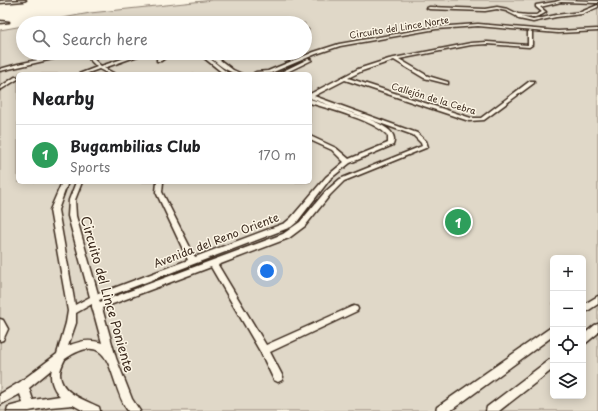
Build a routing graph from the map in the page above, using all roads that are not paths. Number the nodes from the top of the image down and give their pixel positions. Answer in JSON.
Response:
{"nodes":[{"id":1,"x":24,"y":0,"type":"edge"},
{"id":2,"x":0,"y":2,"type":"edge"},
{"id":3,"x":598,"y":2,"type":"edge"},
{"id":4,"x":597,"y":7,"type":"edge"},
{"id":5,"x":513,"y":13,"type":"junction"},
{"id":6,"x":517,"y":15,"type":"junction"},
{"id":7,"x":0,"y":22,"type":"edge"},
{"id":8,"x":7,"y":22,"type":"dead end"},
{"id":9,"x":598,"y":30,"type":"edge"},
{"id":10,"x":530,"y":32,"type":"junction"},
{"id":11,"x":598,"y":33,"type":"edge"},
{"id":12,"x":312,"y":54,"type":"edge"},
{"id":13,"x":395,"y":59,"type":"junction"},
{"id":14,"x":25,"y":60,"type":"edge"},
{"id":15,"x":40,"y":60,"type":"edge"},
{"id":16,"x":94,"y":60,"type":"edge"},
{"id":17,"x":123,"y":60,"type":"edge"},
{"id":18,"x":209,"y":60,"type":"edge"},
{"id":19,"x":217,"y":60,"type":"edge"},
{"id":20,"x":298,"y":60,"type":"edge"},
{"id":21,"x":311,"y":60,"type":"edge"},
{"id":22,"x":312,"y":60,"type":"edge"},
{"id":23,"x":0,"y":65,"type":"edge"},
{"id":24,"x":100,"y":68,"type":"junction"},
{"id":25,"x":0,"y":70,"type":"edge"},
{"id":26,"x":87,"y":72,"type":"edge"},
{"id":27,"x":109,"y":72,"type":"edge"},
{"id":28,"x":224,"y":72,"type":"edge"},
{"id":29,"x":235,"y":72,"type":"edge"},
{"id":30,"x":268,"y":72,"type":"edge"},
{"id":31,"x":284,"y":72,"type":"edge"},
{"id":32,"x":344,"y":78,"type":"junction"},
{"id":33,"x":16,"y":79,"type":"edge"},
{"id":34,"x":532,"y":82,"type":"dead end"},
{"id":35,"x":446,"y":83,"type":"dead end"},
{"id":36,"x":0,"y":89,"type":"edge"},
{"id":37,"x":312,"y":95,"type":"edge"},
{"id":38,"x":312,"y":97,"type":"edge"},
{"id":39,"x":312,"y":102,"type":"edge"},
{"id":40,"x":375,"y":119,"type":"junction"},
{"id":41,"x":369,"y":122,"type":"junction"},
{"id":42,"x":312,"y":139,"type":"edge"},
{"id":43,"x":348,"y":162,"type":"junction"},
{"id":44,"x":63,"y":184,"type":"edge"},
{"id":45,"x":78,"y":184,"type":"edge"},
{"id":46,"x":160,"y":184,"type":"edge"},
{"id":47,"x":193,"y":261,"type":"junction"},
{"id":48,"x":213,"y":264,"type":"junction"},
{"id":49,"x":598,"y":299,"type":"edge"},
{"id":50,"x":96,"y":302,"type":"junction"},
{"id":51,"x":586,"y":308,"type":"edge"},
{"id":52,"x":354,"y":309,"type":"dead end"},
{"id":53,"x":72,"y":311,"type":"junction"},
{"id":54,"x":0,"y":323,"type":"edge"},
{"id":55,"x":598,"y":328,"type":"edge"},
{"id":56,"x":550,"y":333,"type":"edge"},
{"id":57,"x":0,"y":337,"type":"edge"},
{"id":58,"x":586,"y":338,"type":"edge"},
{"id":59,"x":264,"y":350,"type":"junction"},
{"id":60,"x":62,"y":354,"type":"junction"},
{"id":61,"x":111,"y":358,"type":"junction"},
{"id":62,"x":550,"y":365,"type":"edge"},
{"id":63,"x":278,"y":377,"type":"dead end"},
{"id":64,"x":23,"y":386,"type":"junction"},
{"id":65,"x":0,"y":400,"type":"edge"},
{"id":66,"x":74,"y":400,"type":"junction"},
{"id":67,"x":29,"y":405,"type":"junction"},
{"id":68,"x":12,"y":411,"type":"edge"},
{"id":69,"x":95,"y":411,"type":"edge"},
{"id":70,"x":135,"y":411,"type":"edge"},
{"id":71,"x":441,"y":411,"type":"edge"},
{"id":72,"x":491,"y":411,"type":"edge"}],
"edges":[{"from":1,"to":2,"type":"street"},
{"from":3,"to":6,"type":"street"},
{"from":4,"to":6,"type":"street"},
{"from":5,"to":5,"type":"street"},
{"from":5,"to":6,"type":"street"},
{"from":7,"to":8,"type":"street"},
{"from":9,"to":12,"type":"street","name":"Circuito del Lince Norte"},
{"from":10,"to":11,"type":"street","name":"Circuito del Lince Norte"},
{"from":10,"to":13,"type":"street"},
{"from":10,"to":22,"type":"street","name":"Circuito del Lince Norte"},
{"from":13,"to":32,"type":"street"},
{"from":13,"to":35,"type":"street"},
{"from":14,"to":23,"type":"street"},
{"from":15,"to":25,"type":"street"},
{"from":16,"to":24,"type":"street"},
{"from":17,"to":24,"type":"street"},
{"from":18,"to":28,"type":"street"},
{"from":19,"to":29,"type":"street"},
{"from":20,"to":30,"type":"street","name":"Circuito del Lince Norte"},
{"from":21,"to":31,"type":"street","name":"Circuito del Lince Norte"},
{"from":24,"to":26,"type":"street"},
{"from":24,"to":27,"type":"street"},
{"from":32,"to":34,"type":"street","name":"Callejón de la Cebra"},
{"from":32,"to":37,"type":"street"},
{"from":33,"to":36,"type":"street"},
{"from":38,"to":40,"type":"street"},
{"from":39,"to":41,"type":"street"},
{"from":40,"to":41,"type":"street"},
{"from":40,"to":48,"type":"street","name":"Avenida del Reno Oriente"},
{"from":41,"to":43,"type":"street","name":"Avenida del Reno Oriente"},
{"from":42,"to":43,"type":"street"},
{"from":43,"to":47,"type":"street","name":"Avenida del Reno Oriente"},
{"from":44,"to":53,"type":"street"},
{"from":45,"to":50,"type":"street","name":"Circuito del Lince Poniente"},
{"from":46,"to":47,"type":"street"},
{"from":47,"to":50,"type":"street","name":"Avenida del Reno Oriente"},
{"from":48,"to":50,"type":"street","name":"Avenida del Reno Oriente"},
{"from":48,"to":59,"type":"street"},
{"from":49,"to":51,"type":"street"},
{"from":50,"to":53,"type":"street","name":"Avenida del Reno Oriente"},
{"from":50,"to":61,"type":"street","name":"Circuito del Lince Poniente"},
{"from":52,"to":59,"type":"street"},
{"from":53,"to":60,"type":"street"},
{"from":54,"to":57,"type":"street"},
{"from":55,"to":58,"type":"street"},
{"from":56,"to":71,"type":"street"},
{"from":59,"to":63,"type":"street"},
{"from":60,"to":61,"type":"street"},
{"from":60,"to":64,"type":"street"},
{"from":60,"to":66,"type":"street"},
{"from":61,"to":70,"type":"street","name":"Circuito del Lince Poniente"},
{"from":62,"to":72,"type":"street"},
{"from":64,"to":65,"type":"street"},
{"from":64,"to":67,"type":"street"},
{"from":66,"to":67,"type":"street"},
{"from":66,"to":69,"type":"street"},
{"from":67,"to":68,"type":"street"}]}
